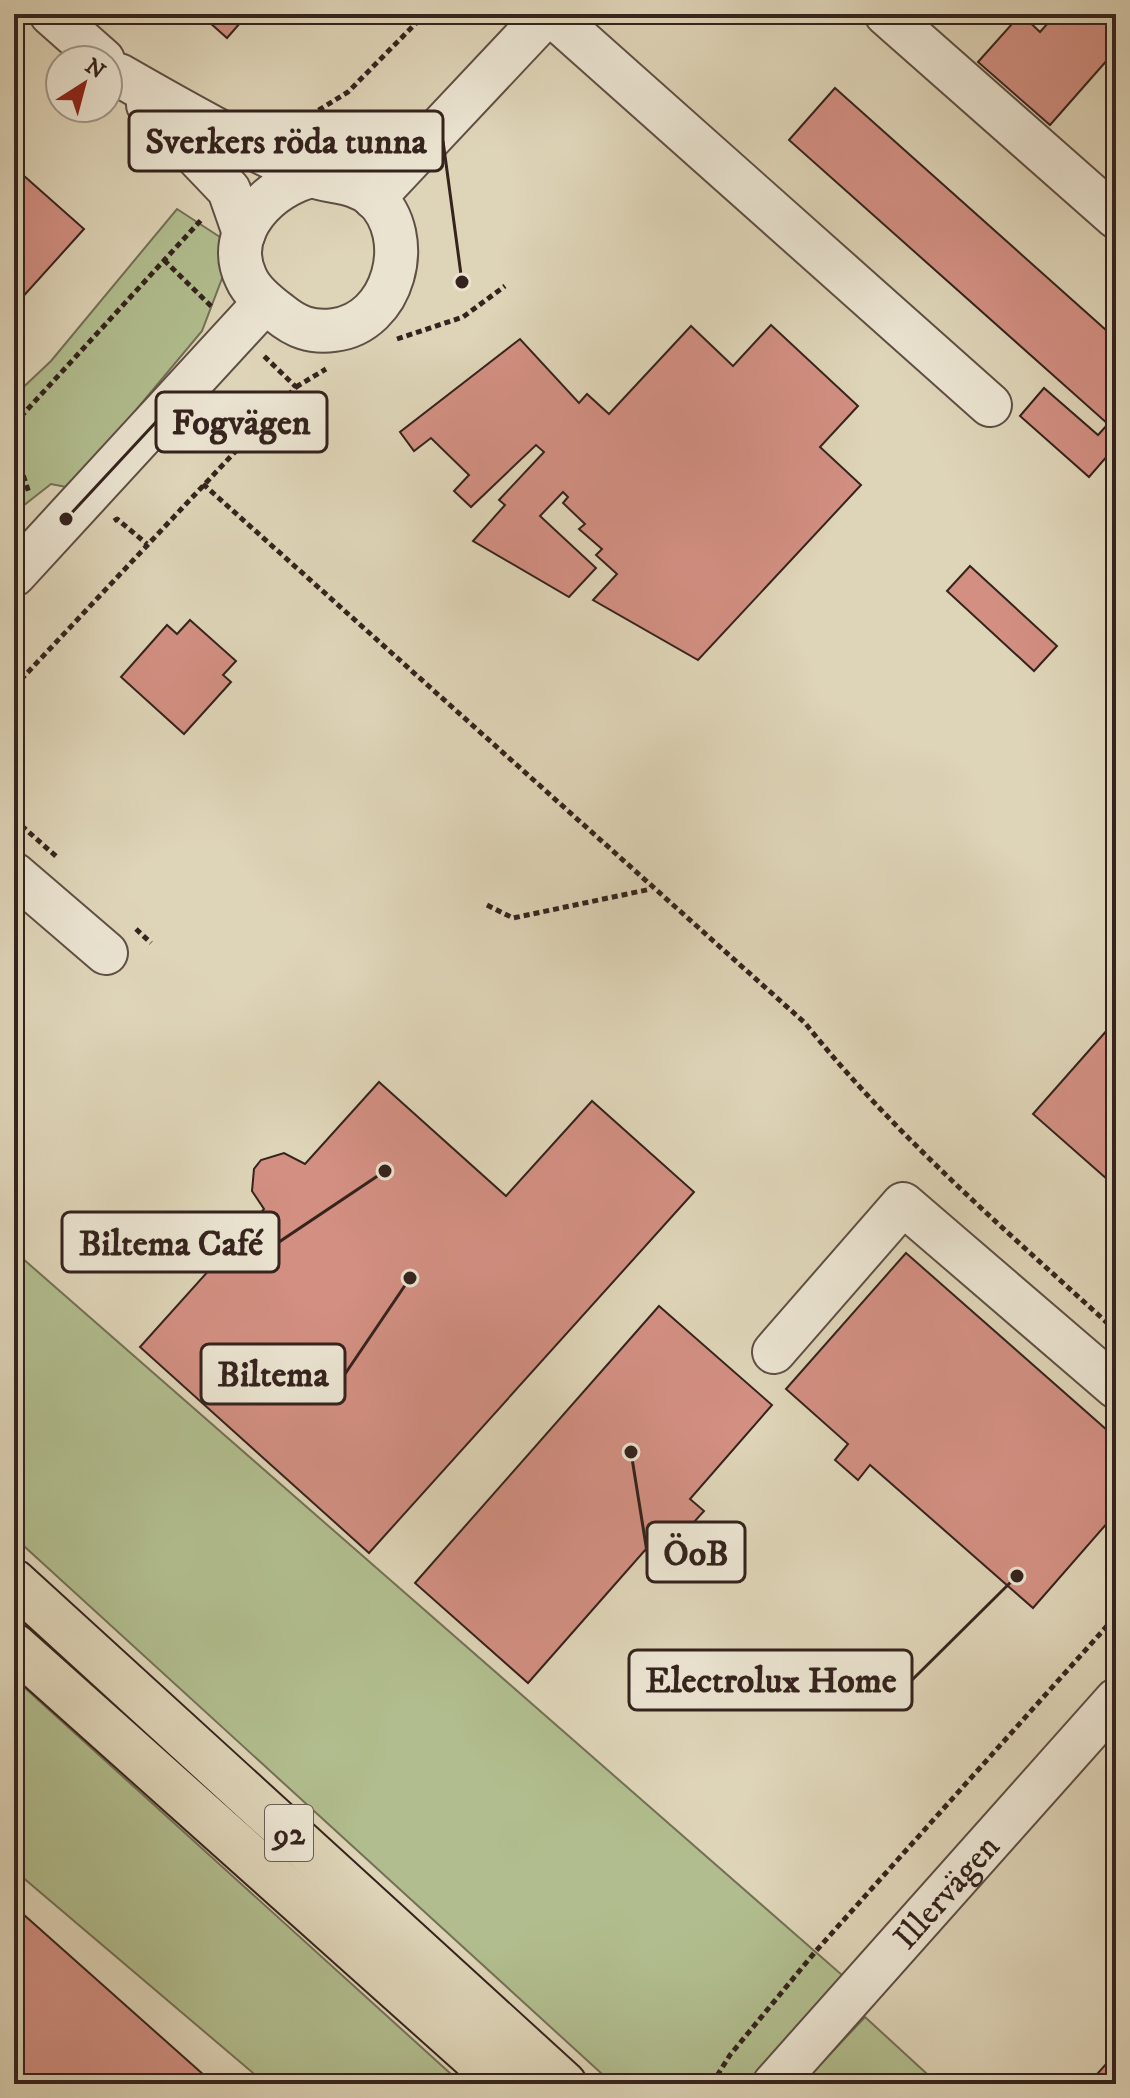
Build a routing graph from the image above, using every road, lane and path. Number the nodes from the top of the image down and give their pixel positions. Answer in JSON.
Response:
{"nodes":[{"id":1,"x":51,"y":14,"type":"edge"},
{"id":2,"x":425,"y":14,"type":"edge"},
{"id":3,"x":549,"y":14,"type":"edge"},
{"id":4,"x":886,"y":14,"type":"edge"},
{"id":5,"x":84,"y":44,"type":"edge"},
{"id":6,"x":124,"y":75,"type":"edge"},
{"id":7,"x":124,"y":81,"type":"edge"},
{"id":8,"x":264,"y":153,"type":"junction"},
{"id":9,"x":312,"y":176,"type":"junction"},
{"id":10,"x":229,"y":190,"type":"junction"},
{"id":11,"x":374,"y":198,"type":"junction"},
{"id":12,"x":1116,"y":217,"type":"edge"},
{"id":13,"x":244,"y":233,"type":"junction"},
{"id":14,"x":164,"y":260,"type":"junction"},
{"id":15,"x":251,"y":316,"type":"junction"},
{"id":16,"x":990,"y":405,"type":"dead end"},
{"id":17,"x":14,"y":424,"type":"edge"},
{"id":18,"x":14,"y":447,"type":"edge"},
{"id":19,"x":203,"y":484,"type":"junction"},
{"id":20,"x":29,"y":493,"type":"dead end"},
{"id":21,"x":105,"y":530,"type":"dead end"},
{"id":22,"x":147,"y":544,"type":"junction"},
{"id":23,"x":14,"y":575,"type":"edge"},
{"id":24,"x":14,"y":687,"type":"edge"},
{"id":25,"x":14,"y":874,"type":"edge"},
{"id":26,"x":652,"y":889,"type":"junction"},
{"id":27,"x":487,"y":905,"type":"dead end"},
{"id":28,"x":106,"y":953,"type":"dead end"},
{"id":29,"x":1116,"y":1331,"type":"edge"},
{"id":30,"x":774,"y":1352,"type":"dead end"},
{"id":31,"x":1116,"y":1387,"type":"edge"},
{"id":32,"x":14,"y":1582,"type":"edge"},
{"id":33,"x":1116,"y":1616,"type":"edge"},
{"id":34,"x":14,"y":1646,"type":"edge"},
{"id":35,"x":1116,"y":1700,"type":"edge"},
{"id":36,"x":504,"y":2084,"type":"edge"},
{"id":37,"x":564,"y":2084,"type":"edge"},
{"id":38,"x":712,"y":2084,"type":"edge"},
{"id":39,"x":774,"y":2084,"type":"edge"}],
"edges":[{"from":1,"to":5,"type":"street"},
{"from":2,"to":8,"type":"path"},
{"from":3,"to":11,"type":"street"},
{"from":3,"to":16,"type":"street"},
{"from":4,"to":12,"type":"street"},
{"from":6,"to":8,"type":"street"},
{"from":7,"to":10,"type":"street"},
{"from":8,"to":9,"type":"street"},
{"from":9,"to":11,"type":"street"},
{"from":9,"to":13,"type":"street"},
{"from":10,"to":13,"type":"street"},
{"from":10,"to":14,"type":"path"},
{"from":11,"to":15,"type":"street"},
{"from":13,"to":15,"type":"street"},
{"from":14,"to":15,"type":"path"},
{"from":14,"to":17,"type":"path"},
{"from":15,"to":19,"type":"path"},
{"from":15,"to":23,"type":"street"},
{"from":18,"to":20,"type":"path"},
{"from":19,"to":22,"type":"path"},
{"from":19,"to":26,"type":"path"},
{"from":21,"to":22,"type":"path"},
{"from":22,"to":24,"type":"path"},
{"from":25,"to":28,"type":"street"},
{"from":26,"to":27,"type":"path"},
{"from":26,"to":29,"type":"path"},
{"from":30,"to":31,"type":"street"},
{"from":32,"to":37,"type":"highway","number":"92"},
{"from":33,"to":38,"type":"path"},
{"from":34,"to":36,"type":"highway","number":"92"},
{"from":35,"to":39,"type":"street","name":"Illervägen"}]}
